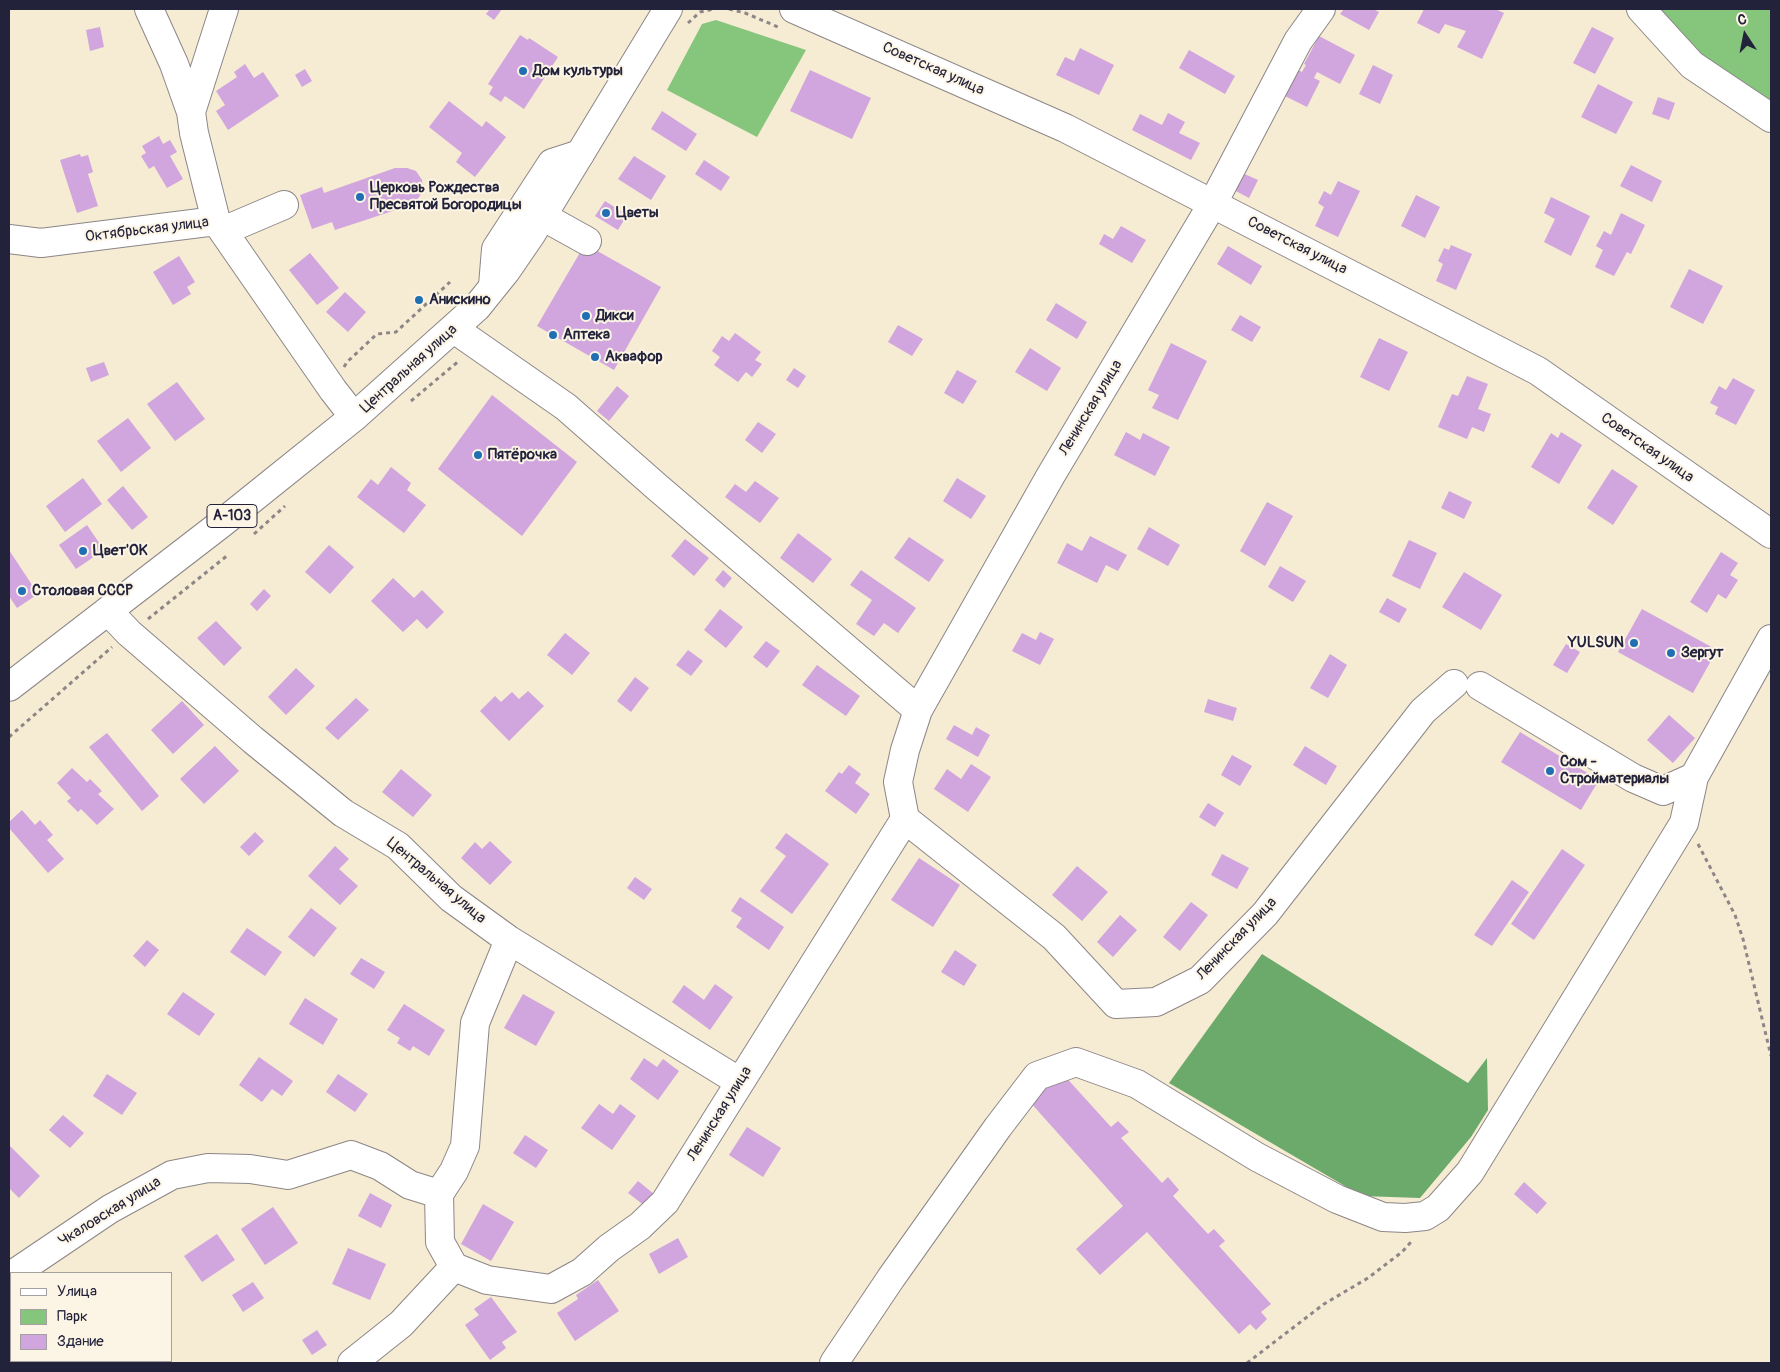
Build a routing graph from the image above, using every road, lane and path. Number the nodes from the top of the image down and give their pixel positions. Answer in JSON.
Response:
{"nodes":[{"id":1,"x":149,"y":9,"type":"edge"},
{"id":2,"x":224,"y":9,"type":"edge"},
{"id":3,"x":668,"y":9,"type":"edge"},
{"id":4,"x":794,"y":9,"type":"edge"},
{"id":5,"x":1321,"y":9,"type":"edge"},
{"id":6,"x":1641,"y":9,"type":"edge"},
{"id":7,"x":192,"y":112,"type":"junction"},
{"id":8,"x":1771,"y":118,"type":"edge"},
{"id":9,"x":580,"y":154,"type":"junction"},
{"id":10,"x":1213,"y":203,"type":"junction"},
{"id":11,"x":284,"y":205,"type":"dead end"},
{"id":12,"x":542,"y":216,"type":"junction"},
{"id":13,"x":220,"y":226,"type":"junction"},
{"id":14,"x":9,"y":239,"type":"edge"},
{"id":15,"x":587,"y":241,"type":"dead end"},
{"id":16,"x":450,"y":282,"type":"dead end"},
{"id":17,"x":493,"y":286,"type":"junction"},
{"id":18,"x":454,"y":329,"type":"junction"},
{"id":19,"x":333,"y":390,"type":"junction"},
{"id":20,"x":354,"y":417,"type":"junction"},
{"id":21,"x":1771,"y":534,"type":"edge"},
{"id":22,"x":228,"y":555,"type":"dead end"},
{"id":23,"x":108,"y":612,"type":"junction"},
{"id":24,"x":129,"y":632,"type":"junction"},
{"id":25,"x":1771,"y":639,"type":"edge"},
{"id":26,"x":9,"y":687,"type":"edge"},
{"id":27,"x":918,"y":710,"type":"junction"},
{"id":28,"x":9,"y":737,"type":"edge"},
{"id":29,"x":1694,"y":777,"type":"junction"},
{"id":30,"x":905,"y":819,"type":"junction"},
{"id":31,"x":1684,"y":823,"type":"junction"},
{"id":32,"x":509,"y":940,"type":"junction"},
{"id":33,"x":1771,"y":1056,"type":"edge"},
{"id":34,"x":740,"y":1082,"type":"junction"},
{"id":35,"x":440,"y":1194,"type":"junction"},
{"id":36,"x":1426,"y":1216,"type":"junction"},
{"id":37,"x":454,"y":1267,"type":"junction"},
{"id":38,"x":16,"y":1272,"type":"edge"},
{"id":39,"x":352,"y":1363,"type":"edge"},
{"id":40,"x":834,"y":1363,"type":"edge"},
{"id":41,"x":1247,"y":1363,"type":"edge"}],
"edges":[{"from":1,"to":7,"type":"street"},
{"from":2,"to":7,"type":"street","name":"Октябрьская улица"},
{"from":3,"to":9,"type":"street","name":"Центральная улица","number":"А-103"},
{"from":4,"to":10,"type":"street","name":"Советская улица"},
{"from":5,"to":10,"type":"street","name":"Ленинская улица"},
{"from":6,"to":8,"type":"street"},
{"from":7,"to":13,"type":"street","name":"Октябрьская улица"},
{"from":9,"to":12,"type":"street","name":"Центральная улица","number":"А-103"},
{"from":9,"to":17,"type":"street"},
{"from":10,"to":21,"type":"street","name":"Советская улица"},
{"from":10,"to":27,"type":"street","name":"Ленинская улица"},
{"from":11,"to":13,"type":"street"},
{"from":12,"to":15,"type":"street"},
{"from":12,"to":17,"type":"street","name":"Центральная улица","number":"А-103"},
{"from":13,"to":14,"type":"street","name":"Октябрьская улица"},
{"from":13,"to":19,"type":"street"},
{"from":16,"to":19,"type":"path"},
{"from":17,"to":18,"type":"street","name":"Центральная улица","number":"А-103"},
{"from":18,"to":20,"type":"street","name":"Центральная улица","number":"А-103"},
{"from":18,"to":27,"type":"street"},
{"from":19,"to":20,"type":"street"},
{"from":20,"to":23,"type":"street","name":"Центральная улица","number":"А-103"},
{"from":22,"to":24,"type":"path"},
{"from":23,"to":24,"type":"street","name":"Центральная улица"},
{"from":23,"to":26,"type":"street","name":"Центральная улица","number":"А-103"},
{"from":24,"to":28,"type":"path"},
{"from":24,"to":32,"type":"street","name":"Центральная улица"},
{"from":25,"to":29,"type":"street"},
{"from":27,"to":30,"type":"street","name":"Ленинская улица"},
{"from":29,"to":30,"type":"street","name":"Ленинская улица"},
{"from":29,"to":31,"type":"street"},
{"from":30,"to":34,"type":"street","name":"Ленинская улица"},
{"from":31,"to":33,"type":"path"},
{"from":31,"to":36,"type":"street"},
{"from":32,"to":34,"type":"street","name":"Центральная улица"},
{"from":32,"to":35,"type":"street"},
{"from":34,"to":37,"type":"street","name":"Ленинская улица"},
{"from":35,"to":37,"type":"street"},
{"from":35,"to":38,"type":"street","name":"Чкаловская улица"},
{"from":36,"to":40,"type":"street"},
{"from":36,"to":41,"type":"path"},
{"from":37,"to":39,"type":"street"}]}
